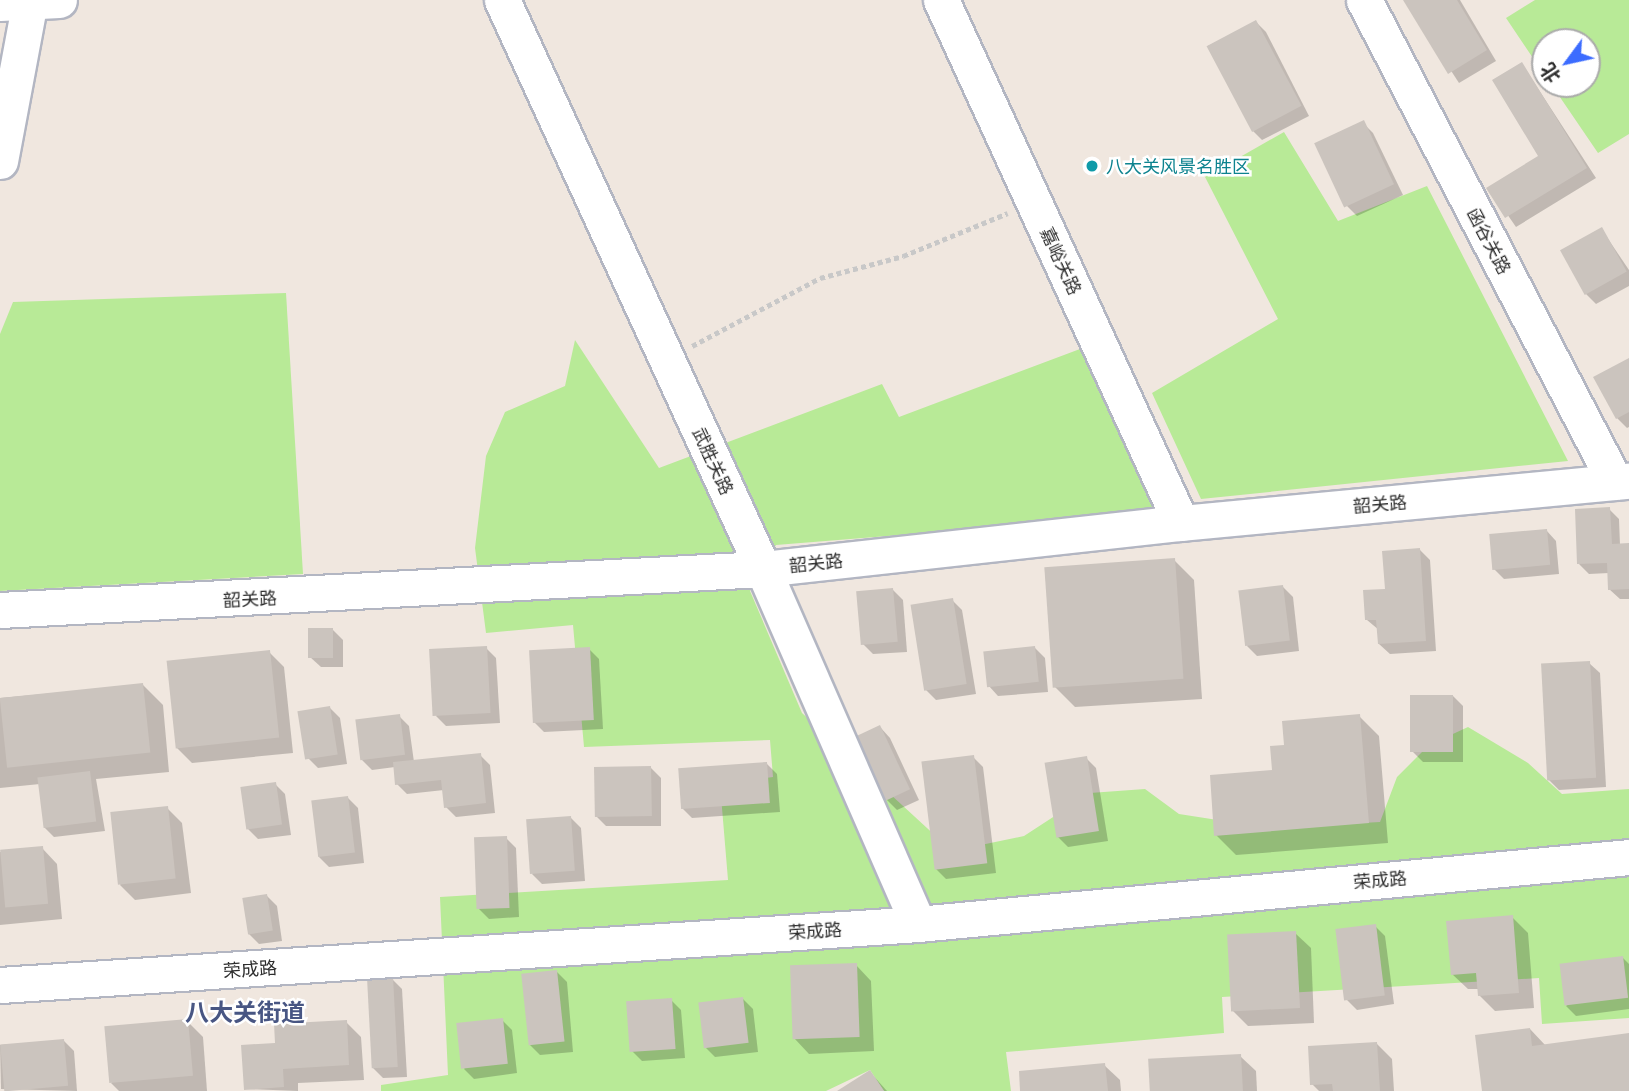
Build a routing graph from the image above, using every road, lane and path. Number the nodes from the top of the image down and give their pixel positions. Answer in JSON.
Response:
{"nodes":[{"id":1,"x":502,"y":0,"type":"edge"},
{"id":2,"x":941,"y":0,"type":"edge"},
{"id":3,"x":1364,"y":0,"type":"edge"},
{"id":4,"x":30,"y":2,"type":"edge"},
{"id":5,"x":0,"y":161,"type":"edge"},
{"id":6,"x":1034,"y":203,"type":"junction"},
{"id":7,"x":666,"y":360,"type":"junction"},
{"id":8,"x":1622,"y":482,"type":"edge"},
{"id":9,"x":1181,"y":523,"type":"junction"},
{"id":10,"x":763,"y":569,"type":"junction"},
{"id":11,"x":0,"y":610,"type":"edge"},
{"id":12,"x":1629,"y":857,"type":"edge"},
{"id":13,"x":918,"y":924,"type":"junction"},
{"id":14,"x":0,"y":985,"type":"edge"}],
"edges":[{"from":1,"to":7,"type":"street","name":"武胜关路"},
{"from":2,"to":6,"type":"street","name":"嘉峪关路"},
{"from":3,"to":8,"type":"street","name":"函谷关路"},
{"from":4,"to":5,"type":"street"},
{"from":6,"to":7,"type":"path"},
{"from":6,"to":9,"type":"street","name":"嘉峪关路"},
{"from":7,"to":10,"type":"street","name":"武胜关路"},
{"from":8,"to":9,"type":"street","name":"韶关路"},
{"from":9,"to":10,"type":"street","name":"韶关路"},
{"from":10,"to":11,"type":"street","name":"韶关路"},
{"from":10,"to":13,"type":"street","name":"武胜关路"},
{"from":12,"to":13,"type":"street","name":"荣成路"},
{"from":13,"to":14,"type":"street","name":"荣成路"}]}
